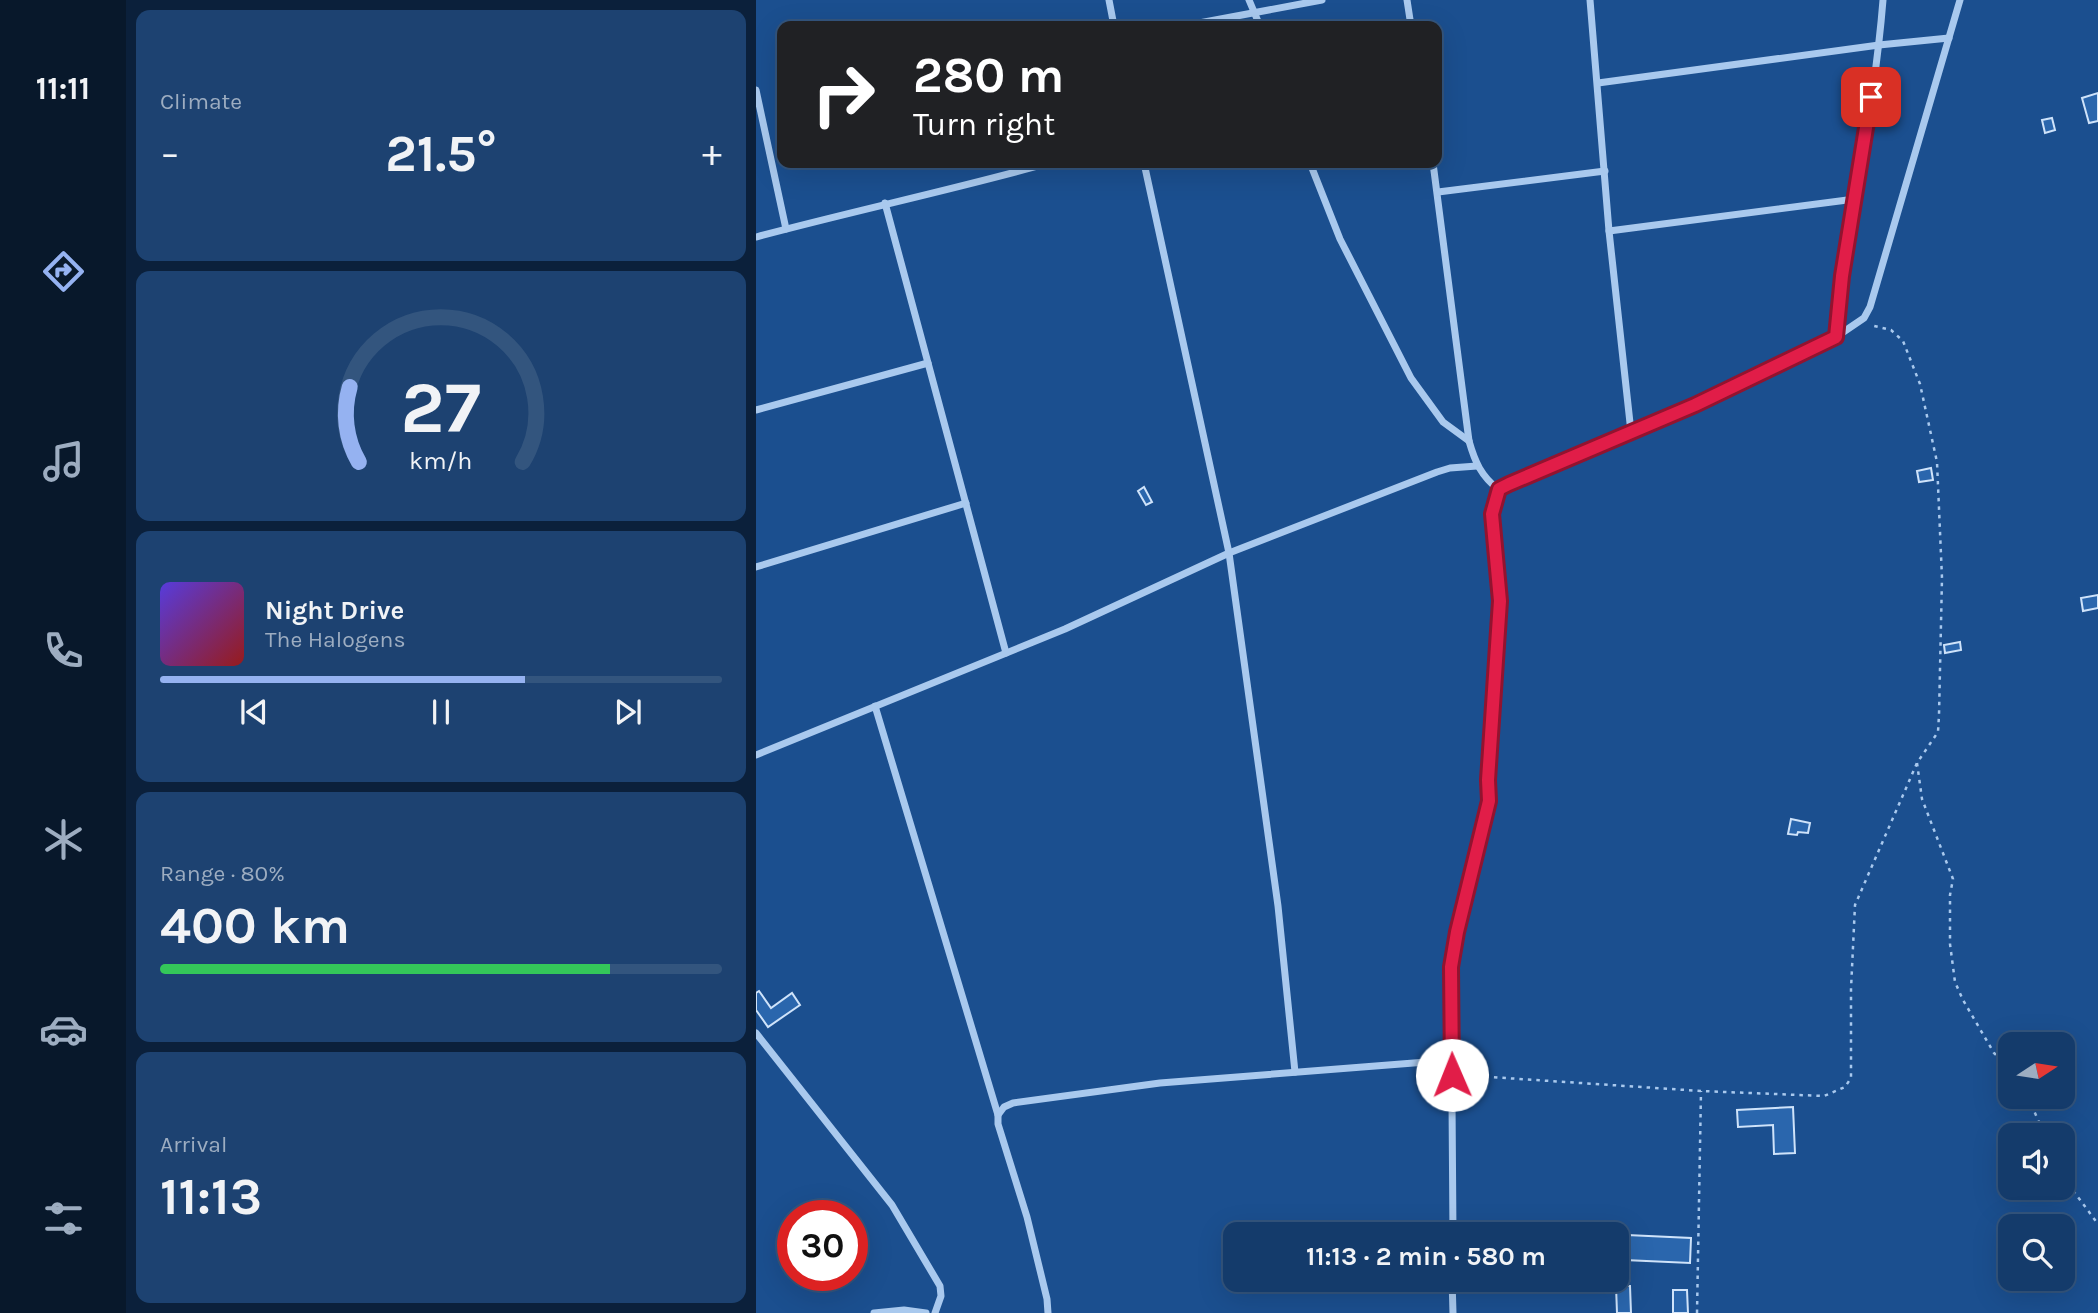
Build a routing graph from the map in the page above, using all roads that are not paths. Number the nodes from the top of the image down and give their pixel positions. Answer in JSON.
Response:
{"nodes":[{"id":1,"x":1109,"y":0,"type":"edge"},
{"id":2,"x":1249,"y":0,"type":"edge"},
{"id":3,"x":1322,"y":0,"type":"edge"},
{"id":4,"x":1407,"y":0,"type":"edge"},
{"id":5,"x":1590,"y":0,"type":"edge"},
{"id":6,"x":1883,"y":0,"type":"edge"},
{"id":7,"x":1960,"y":0,"type":"edge"},
{"id":8,"x":1255,"y":12,"type":"junction"},
{"id":9,"x":1113,"y":21,"type":"edge"},
{"id":10,"x":1209,"y":21,"type":"edge"},
{"id":11,"x":1258,"y":21,"type":"edge"},
{"id":12,"x":1410,"y":21,"type":"edge"},
{"id":13,"x":1949,"y":38,"type":"junction"},
{"id":14,"x":1880,"y":45,"type":"junction"},
{"id":15,"x":1598,"y":83,"type":"junction"},
{"id":16,"x":756,"y":90,"type":"edge"},
{"id":17,"x":1031,"y":168,"type":"edge"},
{"id":18,"x":1145,"y":168,"type":"edge"},
{"id":19,"x":1312,"y":168,"type":"edge"},
{"id":20,"x":1434,"y":168,"type":"edge"},
{"id":21,"x":1605,"y":171,"type":"junction"},
{"id":22,"x":1438,"y":192,"type":"junction"},
{"id":23,"x":1855,"y":200,"type":"junction"},
{"id":24,"x":885,"y":204,"type":"junction"},
{"id":25,"x":786,"y":229,"type":"junction"},
{"id":26,"x":1609,"y":231,"type":"junction"},
{"id":27,"x":756,"y":237,"type":"edge"},
{"id":28,"x":1836,"y":337,"type":"junction"},
{"id":29,"x":928,"y":363,"type":"junction"},
{"id":30,"x":756,"y":410,"type":"edge"},
{"id":31,"x":1631,"y":432,"type":"junction"},
{"id":32,"x":1469,"y":441,"type":"junction"},
{"id":33,"x":1477,"y":466,"type":"junction"},
{"id":34,"x":1499,"y":489,"type":"junction"},
{"id":35,"x":966,"y":503,"type":"junction"},
{"id":36,"x":1229,"y":553,"type":"junction"},
{"id":37,"x":756,"y":567,"type":"edge"},
{"id":38,"x":1006,"y":653,"type":"junction"},
{"id":39,"x":875,"y":706,"type":"junction"},
{"id":40,"x":756,"y":755,"type":"edge"},
{"id":41,"x":756,"y":1033,"type":"edge"},
{"id":42,"x":1452,"y":1060,"type":"junction"},
{"id":43,"x":1296,"y":1072,"type":"junction"},
{"id":44,"x":998,"y":1115,"type":"junction"},
{"id":45,"x":1452,"y":1222,"type":"edge"},
{"id":46,"x":1452,"y":1292,"type":"edge"},
{"id":47,"x":874,"y":1313,"type":"edge"},
{"id":48,"x":926,"y":1313,"type":"edge"},
{"id":49,"x":935,"y":1313,"type":"edge"},
{"id":50,"x":1048,"y":1313,"type":"edge"},
{"id":51,"x":1453,"y":1313,"type":"edge"}],
"edges":[{"from":1,"to":9,"type":"street"},
{"from":2,"to":8,"type":"street"},
{"from":3,"to":8,"type":"street"},
{"from":4,"to":12,"type":"street"},
{"from":5,"to":15,"type":"street"},
{"from":6,"to":14,"type":"street"},
{"from":7,"to":13,"type":"street"},
{"from":8,"to":10,"type":"street"},
{"from":8,"to":11,"type":"street"},
{"from":13,"to":14,"type":"street"},
{"from":13,"to":28,"type":"street"},
{"from":14,"to":15,"type":"street"},
{"from":14,"to":23,"type":"street"},
{"from":15,"to":21,"type":"street"},
{"from":16,"to":25,"type":"street"},
{"from":17,"to":24,"type":"street"},
{"from":18,"to":36,"type":"street"},
{"from":19,"to":32,"type":"street"},
{"from":20,"to":22,"type":"street"},
{"from":21,"to":22,"type":"street"},
{"from":21,"to":26,"type":"street"},
{"from":22,"to":32,"type":"street"},
{"from":23,"to":26,"type":"street"},
{"from":23,"to":28,"type":"street"},
{"from":24,"to":25,"type":"street"},
{"from":24,"to":29,"type":"street"},
{"from":25,"to":27,"type":"street"},
{"from":26,"to":31,"type":"street"},
{"from":28,"to":31,"type":"street"},
{"from":29,"to":30,"type":"street"},
{"from":29,"to":35,"type":"street"},
{"from":31,"to":34,"type":"street"},
{"from":32,"to":33,"type":"street"},
{"from":33,"to":34,"type":"street"},
{"from":33,"to":36,"type":"street"},
{"from":34,"to":42,"type":"street"},
{"from":35,"to":37,"type":"street"},
{"from":35,"to":38,"type":"street"},
{"from":36,"to":38,"type":"street"},
{"from":36,"to":43,"type":"street"},
{"from":38,"to":39,"type":"street"},
{"from":39,"to":40,"type":"street"},
{"from":39,"to":44,"type":"street"},
{"from":41,"to":49,"type":"street"},
{"from":42,"to":43,"type":"street"},
{"from":42,"to":45,"type":"street"},
{"from":43,"to":44,"type":"street"},
{"from":44,"to":50,"type":"street"},
{"from":46,"to":51,"type":"street"},
{"from":47,"to":48,"type":"street"}]}
